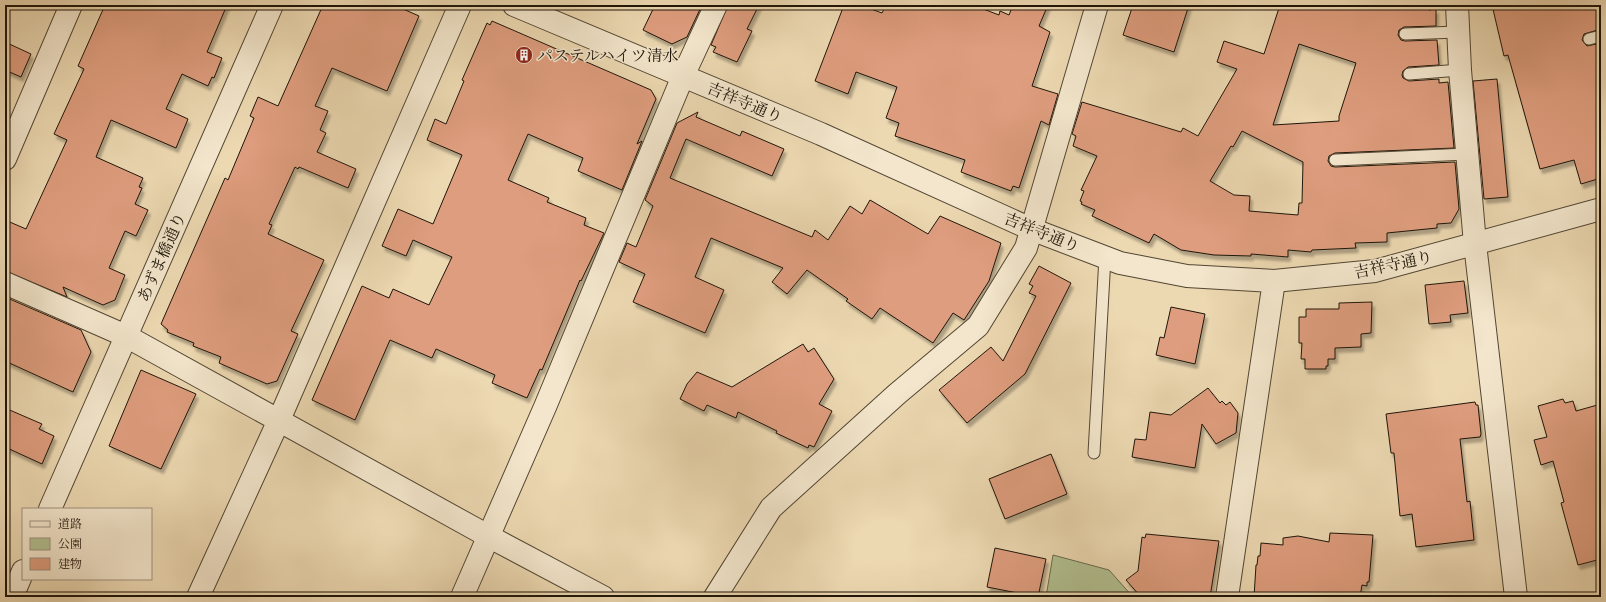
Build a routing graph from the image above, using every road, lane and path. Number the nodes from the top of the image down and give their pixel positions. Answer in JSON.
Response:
{"nodes":[{"id":1,"x":72,"y":5,"type":"edge"},
{"id":2,"x":272,"y":5,"type":"edge"},
{"id":3,"x":460,"y":5,"type":"edge"},
{"id":4,"x":514,"y":5,"type":"edge"},
{"id":5,"x":716,"y":5,"type":"edge"},
{"id":6,"x":1097,"y":5,"type":"edge"},
{"id":7,"x":1458,"y":5,"type":"edge"},
{"id":8,"x":1458,"y":32,"type":"junction"},
{"id":9,"x":1405,"y":34,"type":"dead end"},
{"id":10,"x":1601,"y":36,"type":"edge"},
{"id":11,"x":1589,"y":39,"type":"dead end"},
{"id":12,"x":1460,"y":70,"type":"junction"},
{"id":13,"x":1409,"y":74,"type":"dead end"},
{"id":14,"x":683,"y":76,"type":"junction"},
{"id":15,"x":11,"y":128,"type":"edge"},
{"id":16,"x":1467,"y":154,"type":"junction"},
{"id":17,"x":5,"y":159,"type":"edge"},
{"id":18,"x":1335,"y":160,"type":"dead end"},
{"id":19,"x":1601,"y":209,"type":"edge"},
{"id":20,"x":1031,"y":229,"type":"junction"},
{"id":21,"x":1475,"y":244,"type":"junction"},
{"id":22,"x":1105,"y":257,"type":"junction"},
{"id":23,"x":1274,"y":282,"type":"junction"},
{"id":24,"x":5,"y":283,"type":"edge"},
{"id":25,"x":126,"y":336,"type":"junction"},
{"id":26,"x":279,"y":420,"type":"junction"},
{"id":27,"x":1094,"y":453,"type":"dead end"},
{"id":28,"x":50,"y":508,"type":"edge"},
{"id":29,"x":488,"y":536,"type":"junction"},
{"id":30,"x":22,"y":573,"type":"edge"},
{"id":31,"x":12,"y":597,"type":"edge"},
{"id":32,"x":198,"y":597,"type":"edge"},
{"id":33,"x":462,"y":597,"type":"edge"},
{"id":34,"x":603,"y":597,"type":"edge"},
{"id":35,"x":715,"y":597,"type":"edge"},
{"id":36,"x":1227,"y":597,"type":"edge"},
{"id":37,"x":1516,"y":597,"type":"edge"}],
"edges":[{"from":1,"to":15,"type":"street"},
{"from":2,"to":25,"type":"street","name":"あずま橋通り"},
{"from":3,"to":26,"type":"street"},
{"from":4,"to":14,"type":"street","name":"吉祥寺通り"},
{"from":5,"to":14,"type":"street"},
{"from":6,"to":20,"type":"street"},
{"from":7,"to":8,"type":"street"},
{"from":8,"to":9,"type":"lane"},
{"from":8,"to":12,"type":"street"},
{"from":10,"to":11,"type":"lane"},
{"from":12,"to":13,"type":"lane"},
{"from":12,"to":16,"type":"street"},
{"from":14,"to":20,"type":"street","name":"吉祥寺通り"},
{"from":14,"to":29,"type":"street"},
{"from":15,"to":17,"type":"street"},
{"from":16,"to":18,"type":"lane"},
{"from":16,"to":21,"type":"street"},
{"from":19,"to":21,"type":"street","name":"吉祥寺通り"},
{"from":20,"to":22,"type":"street","name":"吉祥寺通り"},
{"from":20,"to":35,"type":"street"},
{"from":21,"to":23,"type":"street","name":"吉祥寺通り"},
{"from":21,"to":37,"type":"street"},
{"from":22,"to":23,"type":"street","name":"吉祥寺通り"},
{"from":22,"to":27,"type":"lane"},
{"from":23,"to":36,"type":"street"},
{"from":24,"to":25,"type":"street"},
{"from":25,"to":26,"type":"street"},
{"from":25,"to":28,"type":"street","name":"あずま橋通り"},
{"from":26,"to":29,"type":"street"},
{"from":26,"to":32,"type":"street"},
{"from":29,"to":33,"type":"street"},
{"from":29,"to":34,"type":"street"},
{"from":30,"to":31,"type":"street"}]}
